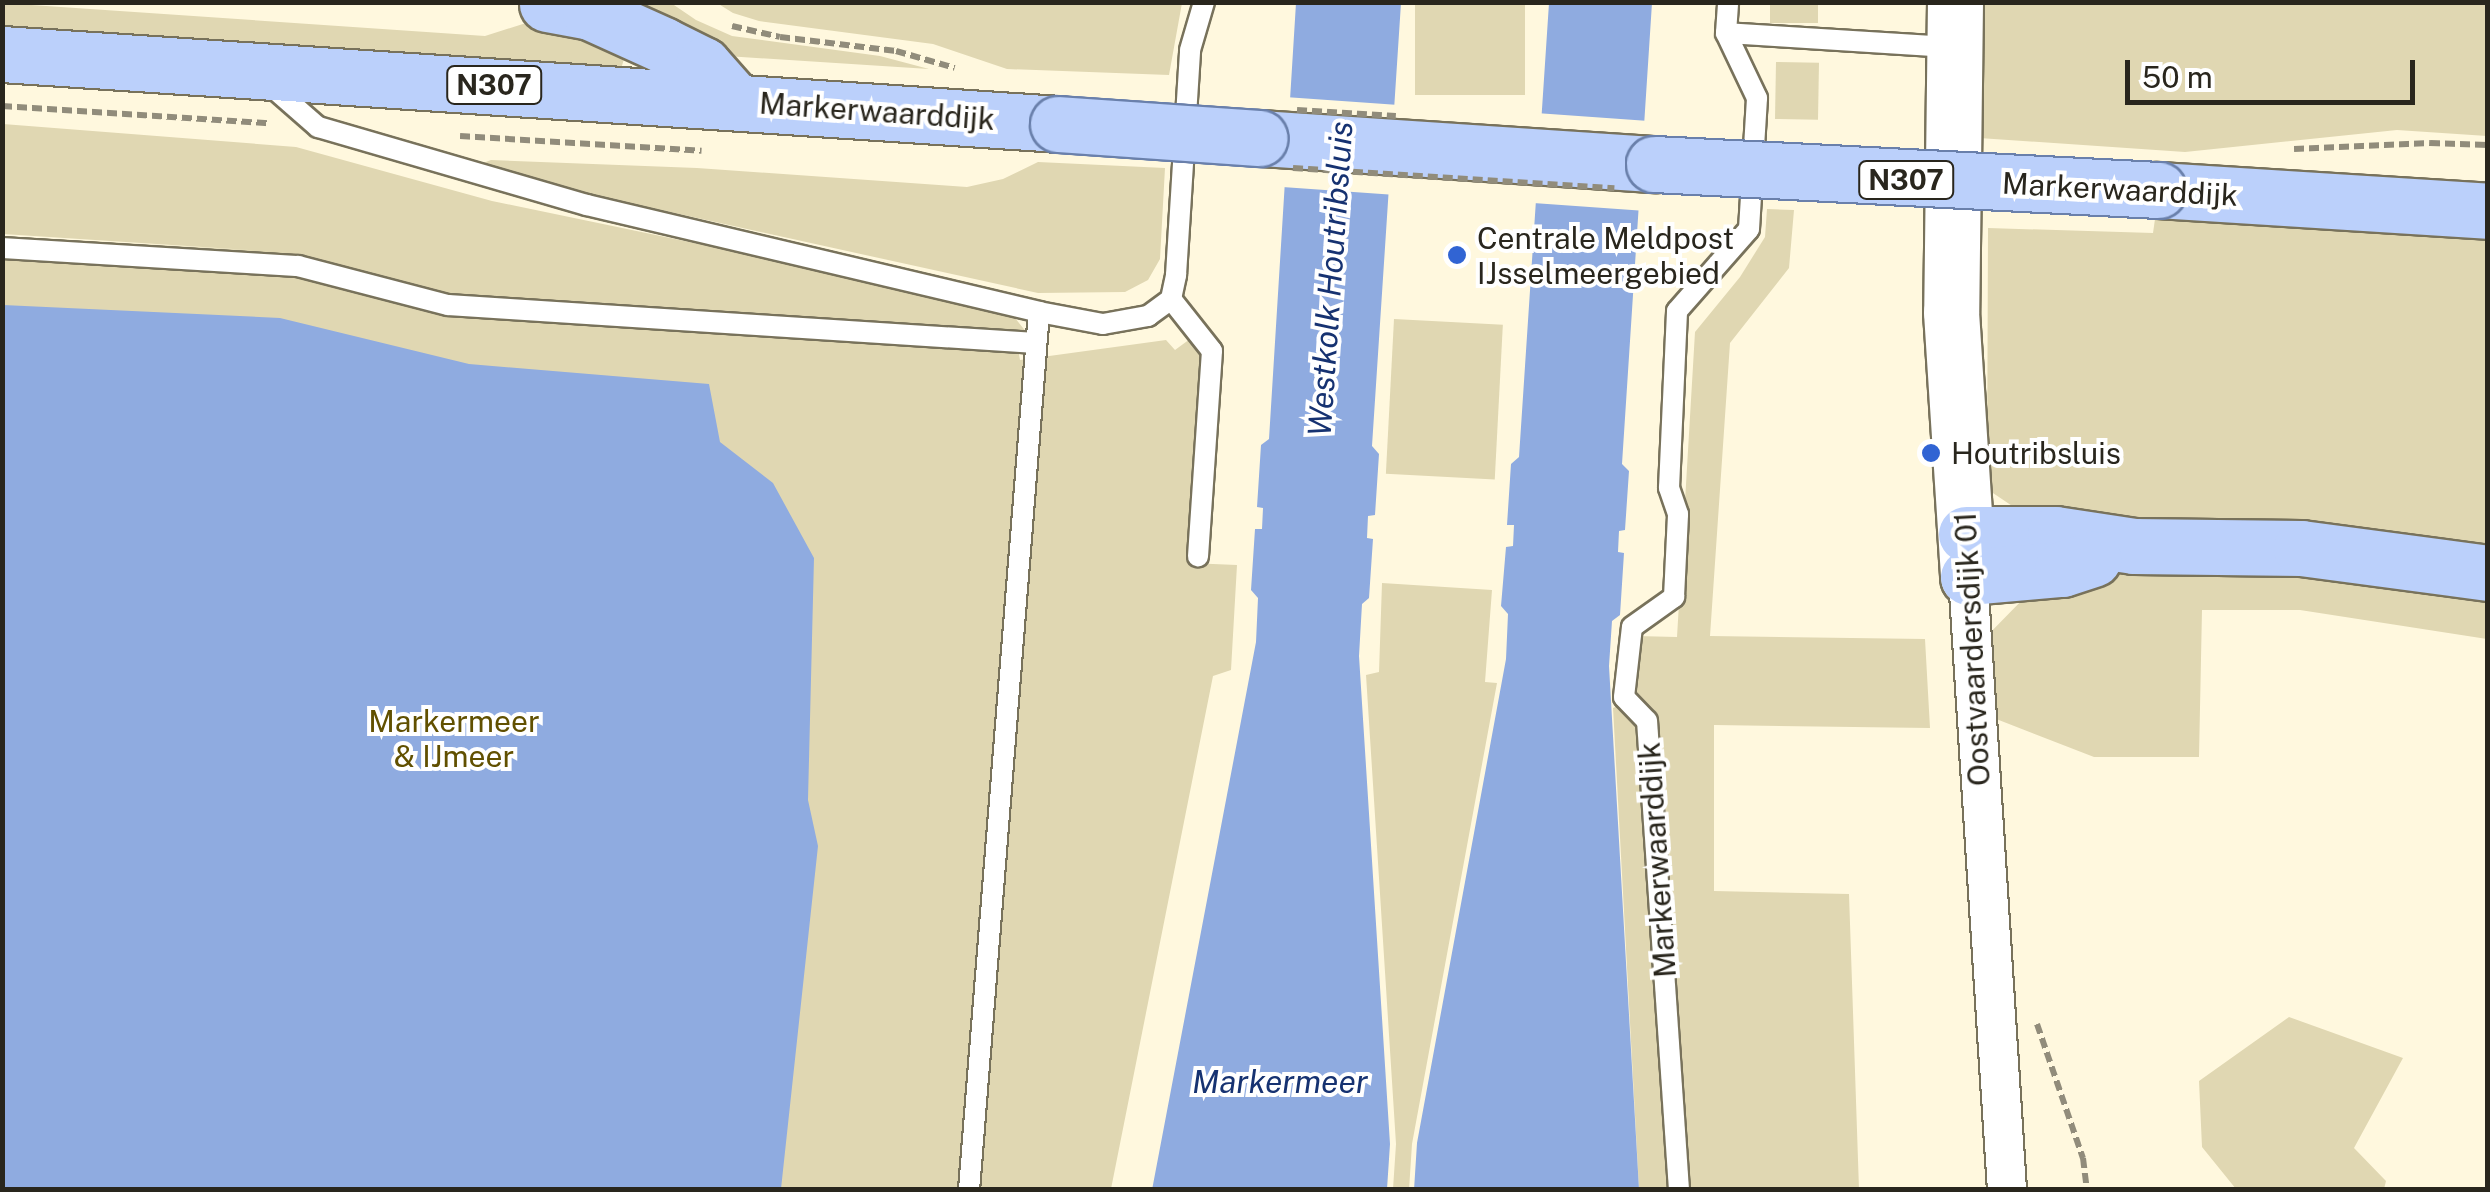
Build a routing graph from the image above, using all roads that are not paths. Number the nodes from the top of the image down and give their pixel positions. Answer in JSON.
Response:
{"nodes":[{"id":1,"x":1204,"y":2,"type":"edge"},
{"id":2,"x":1728,"y":2,"type":"edge"},
{"id":3,"x":534,"y":3,"type":"edge"},
{"id":4,"x":1954,"y":25,"type":"edge"},
{"id":5,"x":1726,"y":33,"type":"junction"},
{"id":6,"x":2,"y":54,"type":"edge"},
{"id":7,"x":252,"y":70,"type":"junction"},
{"id":8,"x":735,"y":101,"type":"junction"},
{"id":9,"x":2488,"y":211,"type":"edge"},
{"id":10,"x":2,"y":248,"type":"edge"},
{"id":11,"x":1171,"y":299,"type":"junction"},
{"id":12,"x":1039,"y":312,"type":"junction"},
{"id":13,"x":1036,"y":343,"type":"junction"},
{"id":14,"x":1967,"y":555,"type":"junction"},
{"id":15,"x":1198,"y":557,"type":"dead end"},
{"id":16,"x":2488,"y":572,"type":"edge"},
{"id":17,"x":969,"y":1190,"type":"edge"},
{"id":18,"x":1680,"y":1190,"type":"edge"},
{"id":19,"x":2007,"y":1190,"type":"edge"}],
"edges":[{"from":1,"to":11,"type":"lane"},
{"from":2,"to":5,"type":"lane"},
{"from":3,"to":8,"type":"main road"},
{"from":4,"to":5,"type":"lane"},
{"from":4,"to":14,"type":"street","name":"Oostvaardersdijk 01"},
{"from":5,"to":18,"type":"lane","name":"Markerwaarddijk"},
{"from":6,"to":7,"type":"main road","name":"Markerwaarddijk","number":"N307"},
{"from":7,"to":8,"type":"main road","name":"Markerwaarddijk","number":"N307"},
{"from":7,"to":12,"type":"lane"},
{"from":8,"to":9,"type":"main road","name":"Markerwaarddijk","number":"N307","bridge":true},
{"from":10,"to":13,"type":"lane"},
{"from":11,"to":12,"type":"lane"},
{"from":11,"to":15,"type":"lane"},
{"from":12,"to":13,"type":"lane"},
{"from":13,"to":17,"type":"lane"},
{"from":14,"to":16,"type":"main road"},
{"from":14,"to":19,"type":"street","name":"Oostvaardersdijk 01"}]}
